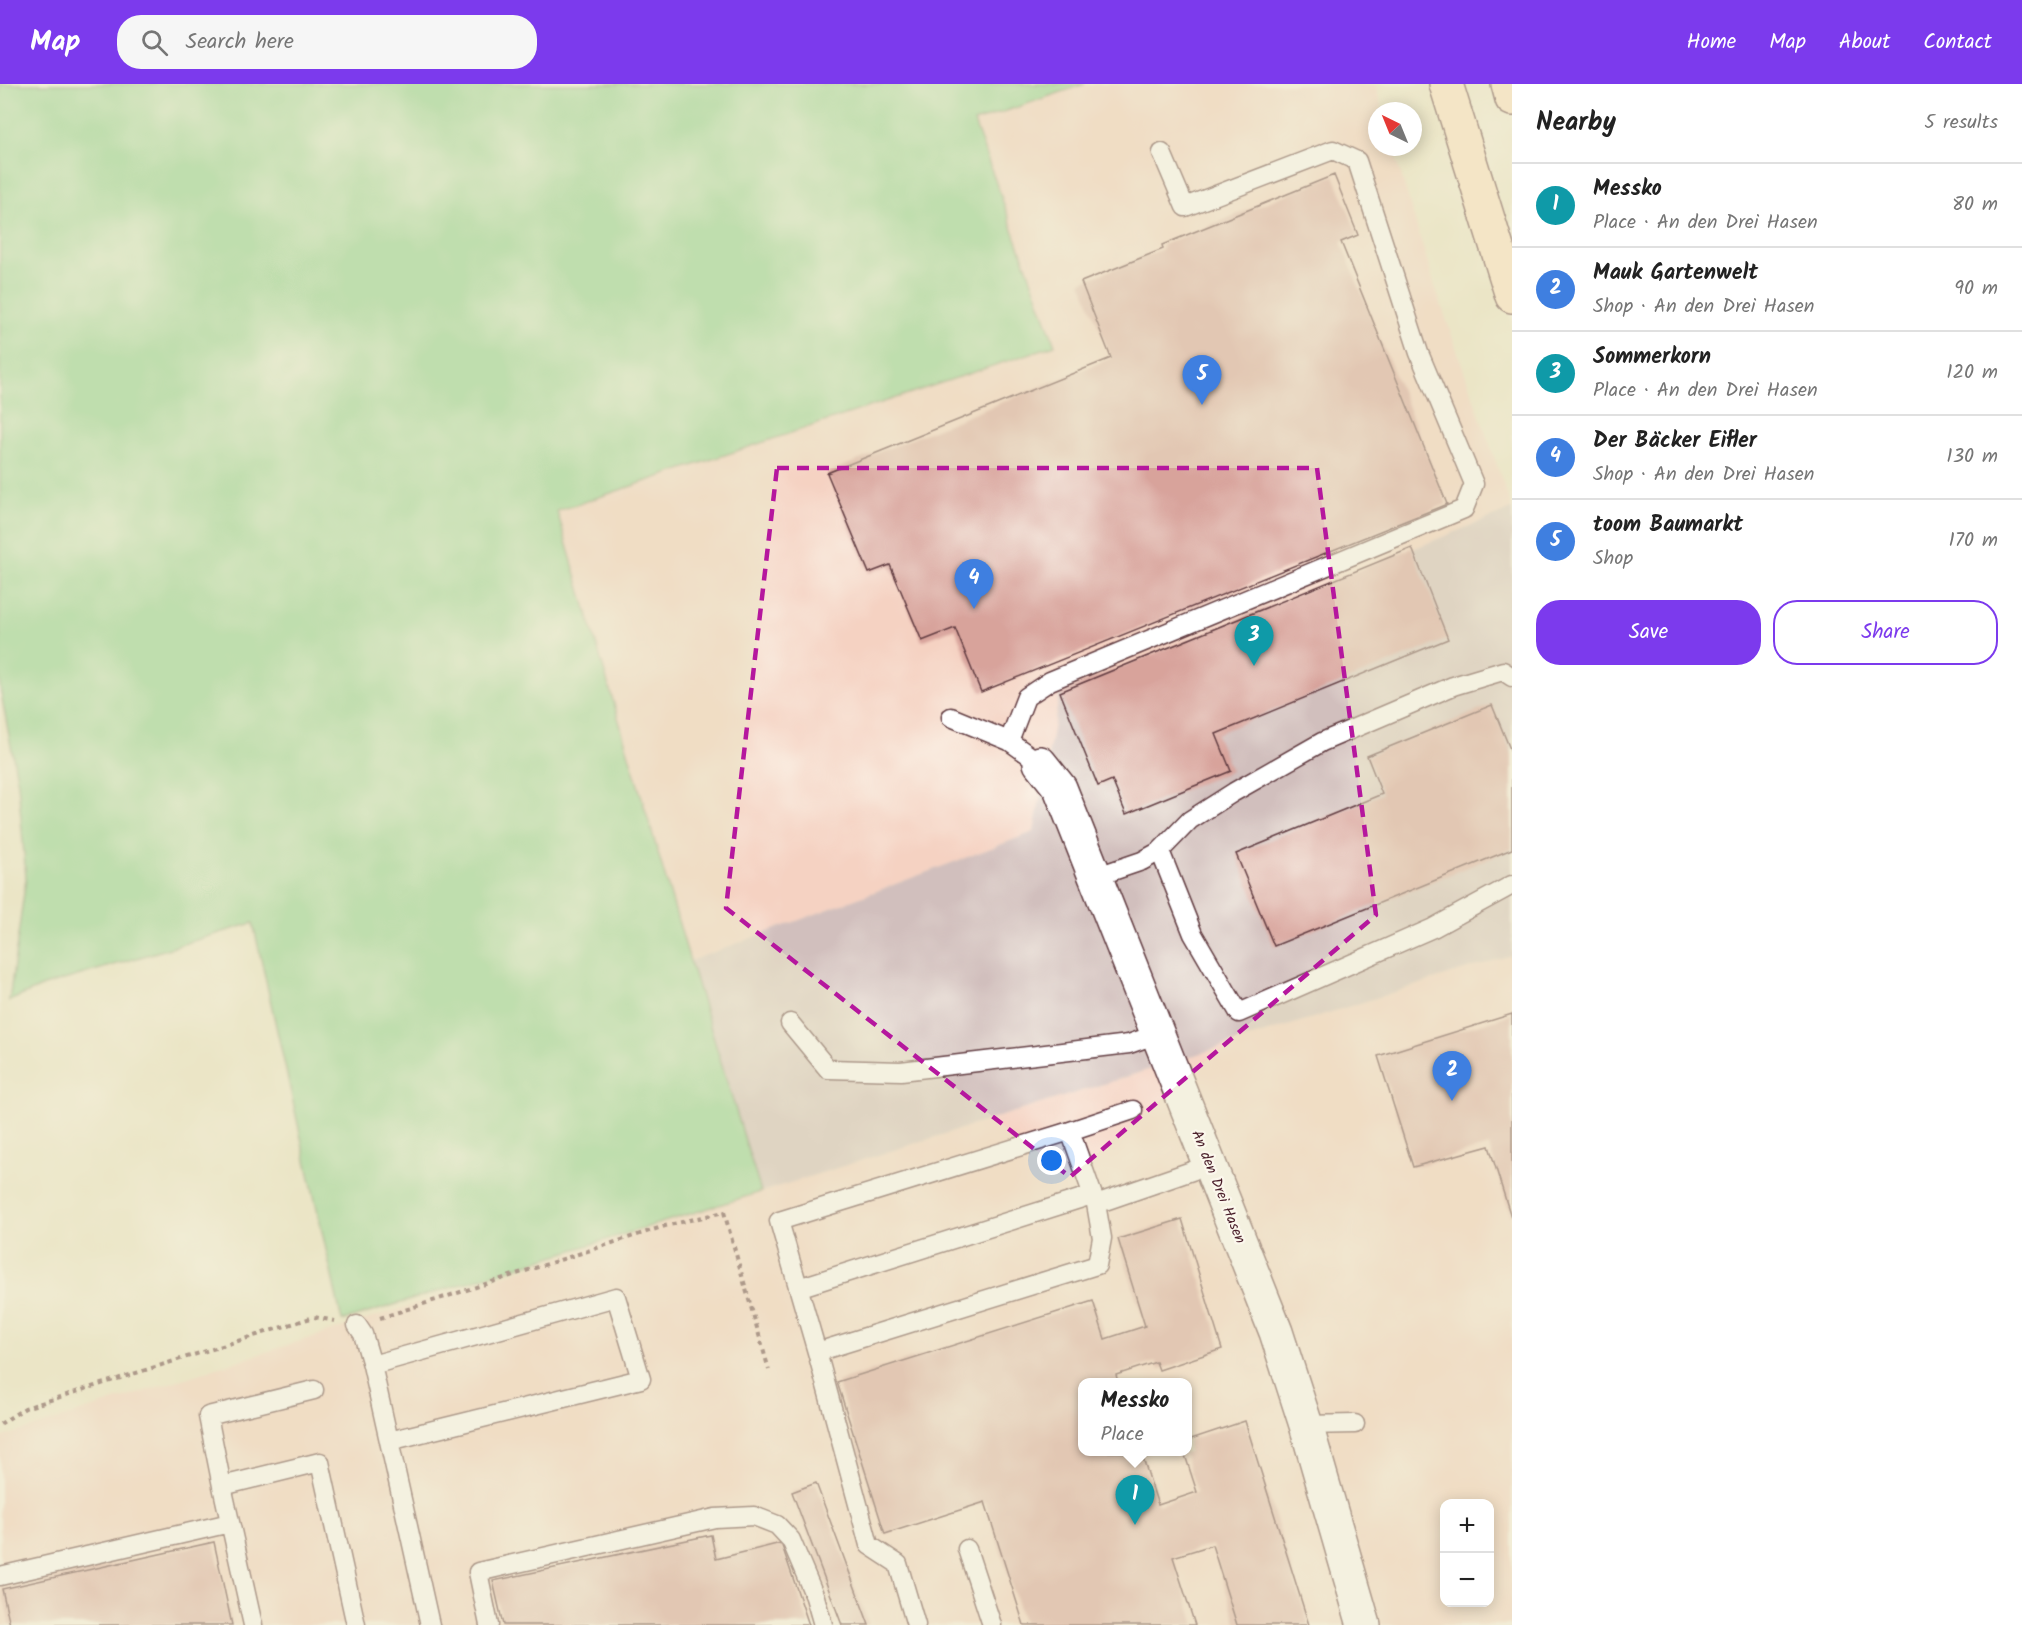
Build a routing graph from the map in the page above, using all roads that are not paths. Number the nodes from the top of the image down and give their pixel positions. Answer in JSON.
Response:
{"nodes":[{"id":1,"x":1446,"y":84,"type":"edge"},
{"id":2,"x":1508,"y":84,"type":"edge"},
{"id":3,"x":1512,"y":99,"type":"edge"},
{"id":4,"x":1162,"y":153,"type":"dead end"},
{"id":5,"x":1512,"y":296,"type":"edge"},
{"id":6,"x":1512,"y":677,"type":"edge"},
{"id":7,"x":951,"y":717,"type":"dead end"},
{"id":8,"x":1009,"y":741,"type":"junction"},
{"id":9,"x":1040,"y":763,"type":"joint"},
{"id":10,"x":1160,"y":851,"type":"junction"},
{"id":11,"x":1095,"y":877,"type":"junction"},
{"id":12,"x":1512,"y":885,"type":"edge"},
{"id":13,"x":790,"y":1023,"type":"dead end"},
{"id":14,"x":1157,"y":1034,"type":"junction"},
{"id":15,"x":1133,"y":1110,"type":"dead end"},
{"id":16,"x":1070,"y":1131,"type":"junction"},
{"id":17,"x":1209,"y":1165,"type":"junction"},
{"id":18,"x":1094,"y":1199,"type":"junction"},
{"id":19,"x":798,"y":1288,"type":"junction"},
{"id":20,"x":357,"y":1325,"type":"road end"},
{"id":21,"x":818,"y":1352,"type":"junction"},
{"id":22,"x":372,"y":1365,"type":"junction"},
{"id":23,"x":314,"y":1390,"type":"dead end"},
{"id":24,"x":1355,"y":1424,"type":"dead end"},
{"id":25,"x":1306,"y":1425,"type":"junction"},
{"id":26,"x":389,"y":1441,"type":"junction"},
{"id":27,"x":222,"y":1486,"type":"junction"},
{"id":28,"x":230,"y":1523,"type":"junction"},
{"id":29,"x":967,"y":1549,"type":"dead end"},
{"id":30,"x":0,"y":1576,"type":"edge"},
{"id":31,"x":253,"y":1625,"type":"edge"},
{"id":32,"x":356,"y":1625,"type":"edge"},
{"id":33,"x":430,"y":1625,"type":"edge"},
{"id":34,"x":489,"y":1625,"type":"edge"},
{"id":35,"x":823,"y":1625,"type":"edge"},
{"id":36,"x":916,"y":1625,"type":"edge"},
{"id":37,"x":992,"y":1625,"type":"edge"},
{"id":38,"x":1364,"y":1625,"type":"edge"}],
"edges":[{"from":1,"to":5,"type":"main road"},
{"from":2,"to":3,"type":"main road"},
{"from":4,"to":8,"type":"lane"},
{"from":6,"to":10,"type":"lane"},
{"from":7,"to":8,"type":"lane"},
{"from":8,"to":9,"type":"lane"},
{"from":9,"to":11,"type":"street","name":"An den Drei Hasen"},
{"from":10,"to":11,"type":"lane"},
{"from":10,"to":12,"type":"lane"},
{"from":11,"to":14,"type":"street","name":"An den Drei Hasen"},
{"from":13,"to":14,"type":"lane"},
{"from":14,"to":17,"type":"street","name":"An den Drei Hasen"},
{"from":15,"to":16,"type":"lane"},
{"from":16,"to":18,"type":"lane"},
{"from":16,"to":19,"type":"lane"},
{"from":17,"to":18,"type":"lane"},
{"from":17,"to":25,"type":"street","name":"An den Drei Hasen"},
{"from":18,"to":19,"type":"lane"},
{"from":18,"to":21,"type":"lane"},
{"from":19,"to":21,"type":"lane"},
{"from":20,"to":22,"type":"lane"},
{"from":21,"to":36,"type":"lane"},
{"from":22,"to":26,"type":"lane"},
{"from":22,"to":26,"type":"lane"},
{"from":23,"to":27,"type":"lane"},
{"from":24,"to":25,"type":"lane"},
{"from":25,"to":38,"type":"street","name":"An den Drei Hasen"},
{"from":26,"to":33,"type":"lane"},
{"from":27,"to":28,"type":"lane"},
{"from":27,"to":32,"type":"lane"},
{"from":28,"to":30,"type":"lane"},
{"from":28,"to":31,"type":"lane"},
{"from":29,"to":37,"type":"lane"},
{"from":34,"to":35,"type":"lane"}]}
